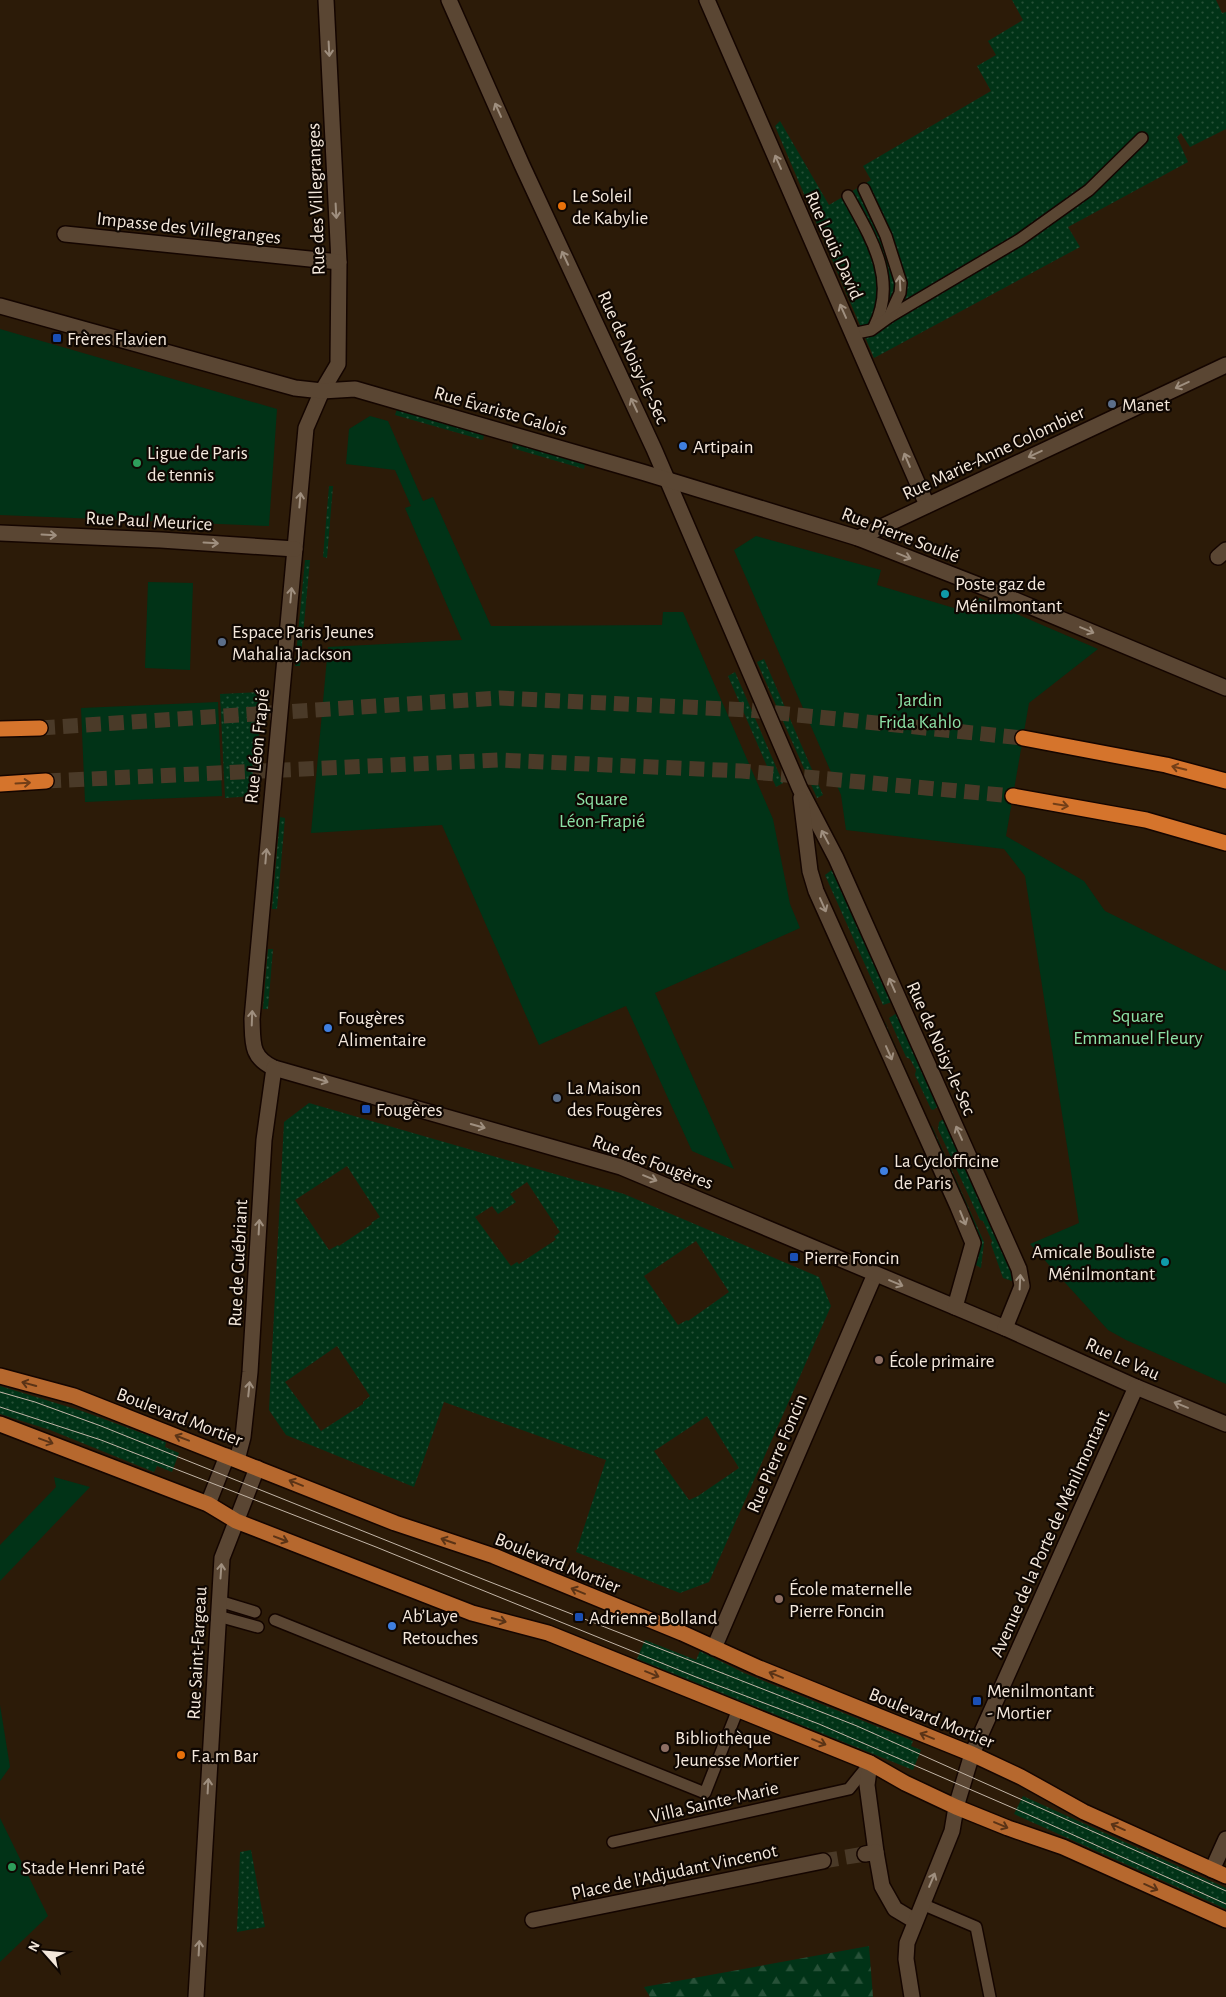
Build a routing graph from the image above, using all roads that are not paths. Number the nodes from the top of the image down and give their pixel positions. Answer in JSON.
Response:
{"nodes":[{"id":1,"x":326,"y":0,"type":"edge"},
{"id":2,"x":449,"y":0,"type":"edge"},
{"id":3,"x":707,"y":0,"type":"edge"},
{"id":4,"x":1142,"y":138,"type":"dead end"},
{"id":5,"x":864,"y":189,"type":"dead end"},
{"id":6,"x":848,"y":196,"type":"dead end"},
{"id":7,"x":65,"y":234,"type":"dead end"},
{"id":8,"x":339,"y":262,"type":"junction"},
{"id":9,"x":0,"y":306,"type":"edge"},
{"id":10,"x":889,"y":317,"type":"junction"},
{"id":11,"x":863,"y":331,"type":"junction"},
{"id":12,"x":1226,"y":365,"type":"edge"},
{"id":13,"x":322,"y":392,"type":"junction"},
{"id":14,"x":667,"y":480,"type":"junction"},
{"id":15,"x":927,"y":505,"type":"junction"},
{"id":16,"x":0,"y":533,"type":"edge"},
{"id":17,"x":858,"y":538,"type":"junction"},
{"id":18,"x":296,"y":549,"type":"junction"},
{"id":19,"x":1226,"y":688,"type":"edge"},
{"id":20,"x":40,"y":728,"type":"tunnel mouth"},
{"id":21,"x":0,"y":729,"type":"edge"},
{"id":22,"x":1023,"y":738,"type":"tunnel mouth"},
{"id":23,"x":1226,"y":780,"type":"edge"},
{"id":24,"x":46,"y":781,"type":"tunnel mouth"},
{"id":25,"x":0,"y":784,"type":"edge"},
{"id":26,"x":800,"y":789,"type":"junction"},
{"id":27,"x":1013,"y":796,"type":"tunnel mouth"},
{"id":28,"x":1226,"y":843,"type":"edge"},
{"id":29,"x":274,"y":1068,"type":"junction"},
{"id":30,"x":875,"y":1274,"type":"junction"},
{"id":31,"x":955,"y":1307,"type":"junction"},
{"id":32,"x":1005,"y":1328,"type":"junction"},
{"id":33,"x":0,"y":1376,"type":"edge"},
{"id":34,"x":1136,"y":1387,"type":"junction"},
{"id":35,"x":0,"y":1424,"type":"edge"},
{"id":36,"x":1226,"y":1424,"type":"edge"},
{"id":37,"x":232,"y":1458,"type":"junction"},
{"id":38,"x":257,"y":1468,"type":"junction"},
{"id":39,"x":208,"y":1504,"type":"junction"},
{"id":40,"x":236,"y":1521,"type":"junction"},
{"id":41,"x":218,"y":1609,"type":"junction"},
{"id":42,"x":255,"y":1612,"type":"dead end"},
{"id":43,"x":275,"y":1620,"type":"dead end"},
{"id":44,"x":258,"y":1627,"type":"dead end"},
{"id":45,"x":714,"y":1648,"type":"junction"},
{"id":46,"x":738,"y":1709,"type":"junction"},
{"id":47,"x":972,"y":1754,"type":"junction"},
{"id":48,"x":870,"y":1763,"type":"junction"},
{"id":49,"x":956,"y":1807,"type":"junction"},
{"id":50,"x":1226,"y":1839,"type":"edge"},
{"id":51,"x":613,"y":1842,"type":"dead end"},
{"id":52,"x":823,"y":1861,"type":"tunnel mouth"},
{"id":53,"x":1219,"y":1873,"type":"edge"},
{"id":54,"x":922,"y":1904,"type":"junction"},
{"id":55,"x":533,"y":1920,"type":"dead end"},
{"id":56,"x":1226,"y":1920,"type":"edge"},
{"id":57,"x":915,"y":1921,"type":"junction"},
{"id":58,"x":196,"y":1997,"type":"edge"},
{"id":59,"x":912,"y":1997,"type":"edge"},
{"id":60,"x":990,"y":1997,"type":"edge"}],
"edges":[{"from":1,"to":8,"type":"street","name":"Rue des Villegranges","one_way":true},
{"from":14,"to":2,"type":"street","name":"Rue de Noisy-le-Sec","one_way":true},
{"from":11,"to":3,"type":"street","name":"Rue Louis David","one_way":true},
{"from":4,"to":10,"type":"lane"},
{"from":10,"to":5,"type":"lane","one_way":true},
{"from":6,"to":11,"type":"lane"},
{"from":7,"to":8,"type":"street","name":"Impasse des Villegranges"},
{"from":8,"to":13,"type":"street","name":"Rue des Villegranges"},
{"from":9,"to":13,"type":"street","name":"Rue Évariste Galois"},
{"from":10,"to":11,"type":"lane"},
{"from":15,"to":11,"type":"street","name":"Rue Louis David","one_way":true},
{"from":12,"to":15,"type":"street","name":"Rue Marie-Anne Colombier","one_way":true},
{"from":13,"to":14,"type":"street","name":"Rue Évariste Galois"},
{"from":18,"to":13,"type":"street","name":"Rue Léon Frapié","one_way":true},
{"from":14,"to":17,"type":"street","name":"Rue Pierre Soulié"},
{"from":14,"to":26,"type":"street","name":"Rue de Noisy-le-Sec"},
{"from":15,"to":17,"type":"street","name":"Rue Marie-Anne Colombier"},
{"from":16,"to":18,"type":"street","name":"Rue Paul Meurice","one_way":true},
{"from":17,"to":19,"type":"street","name":"Rue Pierre Soulié","one_way":true},
{"from":29,"to":18,"type":"street","name":"Rue Léon Frapié","one_way":true},
{"from":20,"to":21,"type":"highway"},
{"from":23,"to":22,"type":"highway","one_way":true},
{"from":25,"to":24,"type":"highway","one_way":true},
{"from":26,"to":31,"type":"street","name":"Rue de Noisy-le-Sec","one_way":true},
{"from":32,"to":26,"type":"street","name":"Rue de Noisy-le-Sec","one_way":true},
{"from":27,"to":28,"type":"highway","one_way":true},
{"from":29,"to":30,"type":"street","name":"Rue des Fougères","one_way":true},
{"from":37,"to":29,"type":"street","name":"Rue de Guébriant","one_way":true},
{"from":30,"to":31,"type":"street","name":"Rue des Fougères","one_way":true},
{"from":30,"to":45,"type":"street","name":"Rue Pierre Foncin"},
{"from":31,"to":32,"type":"street","name":"Rue des Fougères"},
{"from":32,"to":34,"type":"street","name":"Rue Le Vau"},
{"from":37,"to":33,"type":"main road","name":"Boulevard Mortier","one_way":true},
{"from":36,"to":34,"type":"street","name":"Rue Le Vau","one_way":true},
{"from":34,"to":47,"type":"street","name":"Avenue de la Porte de Ménilmontant"},
{"from":35,"to":39,"type":"main road","one_way":true},
{"from":37,"to":38,"type":"main road","name":"Boulevard Mortier"},
{"from":37,"to":39,"type":"street","name":"Rue de Guébriant"},
{"from":38,"to":40,"type":"street","name":"Rue Saint-Fargeau"},
{"from":45,"to":38,"type":"main road","name":"Boulevard Mortier","one_way":true},
{"from":39,"to":40,"type":"main road"},
{"from":41,"to":40,"type":"street","name":"Rue Saint-Fargeau","one_way":true},
{"from":40,"to":46,"type":"main road","one_way":true},
{"from":41,"to":42,"type":"lane"},
{"from":41,"to":44,"type":"lane"},
{"from":58,"to":41,"type":"street","name":"Rue Saint-Fargeau","one_way":true},
{"from":43,"to":46,"type":"lane"},
{"from":47,"to":45,"type":"main road","name":"Boulevard Mortier","one_way":true},
{"from":46,"to":48,"type":"main road","one_way":true},
{"from":47,"to":49,"type":"street","name":"Avenue de la Porte de Ménilmontant"},
{"from":53,"to":47,"type":"main road","name":"Boulevard Mortier","one_way":true},
{"from":48,"to":49,"type":"main road"},
{"from":48,"to":51,"type":"lane","name":"Villa Sainte-Marie"},
{"from":48,"to":57,"type":"street"},
{"from":54,"to":49,"type":"street","one_way":true},
{"from":49,"to":56,"type":"main road","one_way":true},
{"from":50,"to":53,"type":"street"},
{"from":52,"to":55,"type":"street","name":"Place de l'Adjudant Vincenot"},
{"from":54,"to":57,"type":"street"},
{"from":54,"to":60,"type":"lane"},
{"from":57,"to":59,"type":"street"}]}
